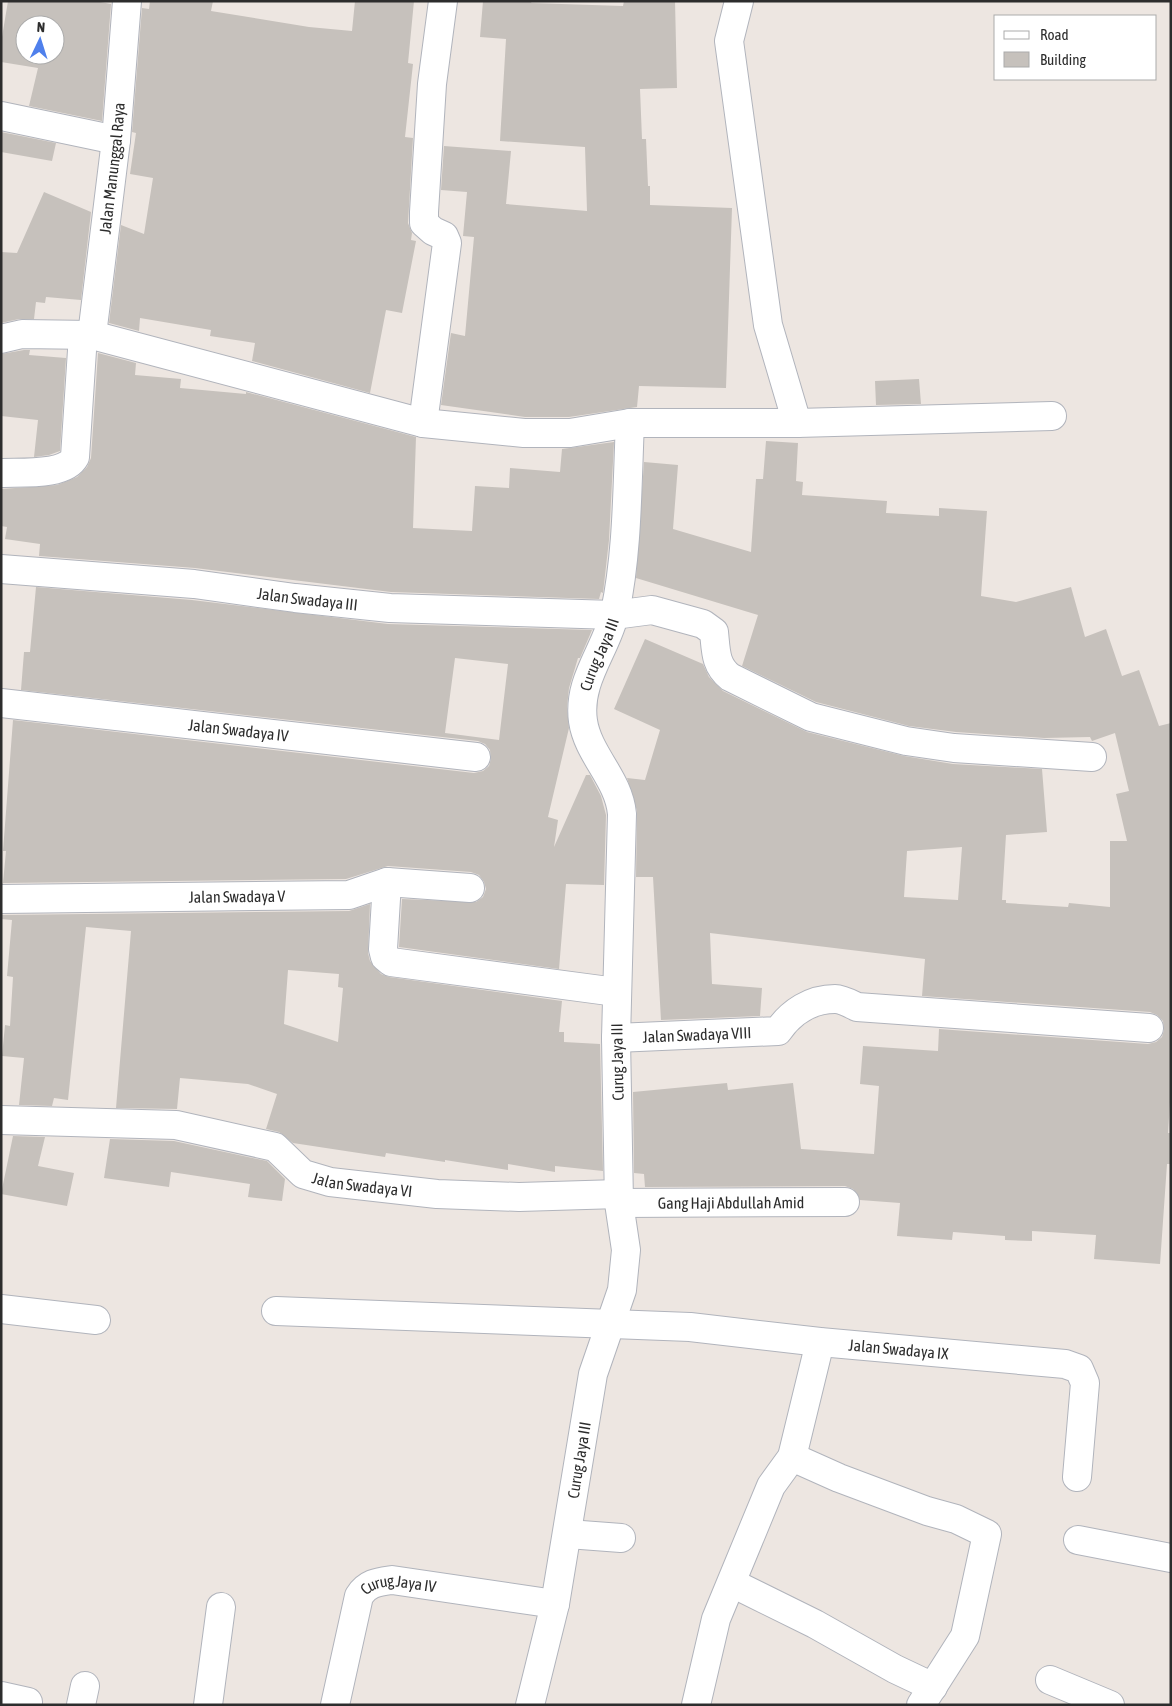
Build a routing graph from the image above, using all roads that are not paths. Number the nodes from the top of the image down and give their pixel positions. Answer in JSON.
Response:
{"nodes":[{"id":1,"x":127,"y":1,"type":"edge"},
{"id":2,"x":443,"y":1,"type":"edge"},
{"id":3,"x":739,"y":1,"type":"edge"},
{"id":4,"x":1,"y":116,"type":"edge"},
{"id":5,"x":116,"y":140,"type":"junction"},
{"id":6,"x":87,"y":335,"type":"junction"},
{"id":7,"x":1,"y":339,"type":"edge"},
{"id":8,"x":1052,"y":416,"type":"dead end"},
{"id":9,"x":423,"y":423,"type":"junction"},
{"id":10,"x":630,"y":423,"type":"junction"},
{"id":11,"x":797,"y":423,"type":"junction"},
{"id":12,"x":1,"y":473,"type":"edge"},
{"id":13,"x":1,"y":569,"type":"edge"},
{"id":14,"x":614,"y":615,"type":"junction"},
{"id":15,"x":1,"y":703,"type":"edge"},
{"id":16,"x":1092,"y":757,"type":"dead end"},
{"id":17,"x":476,"y":758,"type":"dead end"},
{"id":18,"x":388,"y":882,"type":"junction"},
{"id":19,"x":470,"y":888,"type":"dead end"},
{"id":20,"x":1,"y":899,"type":"edge"},
{"id":21,"x":616,"y":992,"type":"junction"},
{"id":22,"x":1149,"y":1028,"type":"dead end"},
{"id":23,"x":616,"y":1038,"type":"junction"},
{"id":24,"x":1,"y":1120,"type":"edge"},
{"id":25,"x":619,"y":1199,"type":"junction"},
{"id":26,"x":845,"y":1202,"type":"dead end"},
{"id":27,"x":1,"y":1309,"type":"edge"},
{"id":28,"x":276,"y":1311,"type":"dead end"},
{"id":29,"x":96,"y":1320,"type":"dead end"},
{"id":30,"x":608,"y":1325,"type":"junction"},
{"id":31,"x":820,"y":1342,"type":"junction"},
{"id":32,"x":792,"y":1457,"type":"junction"},
{"id":33,"x":1077,"y":1477,"type":"dead end"},
{"id":34,"x":568,"y":1534,"type":"junction"},
{"id":35,"x":621,"y":1538,"type":"dead end"},
{"id":36,"x":1078,"y":1540,"type":"dead end"},
{"id":37,"x":1171,"y":1558,"type":"edge"},
{"id":38,"x":732,"y":1583,"type":"junction"},
{"id":39,"x":555,"y":1604,"type":"junction"},
{"id":40,"x":221,"y":1607,"type":"dead end"},
{"id":41,"x":1050,"y":1680,"type":"dead end"},
{"id":42,"x":1,"y":1696,"type":"edge"},
{"id":43,"x":927,"y":1696,"type":"edge"},
{"id":44,"x":28,"y":1702,"type":"dead end"},
{"id":45,"x":208,"y":1705,"type":"edge"},
{"id":46,"x":334,"y":1705,"type":"edge"},
{"id":47,"x":530,"y":1705,"type":"edge"},
{"id":48,"x":696,"y":1705,"type":"edge"},
{"id":49,"x":1110,"y":1705,"type":"edge"}],
"edges":[{"from":1,"to":5,"type":"street","name":"Jalan Manunggal Raya"},
{"from":2,"to":9,"type":"street"},
{"from":3,"to":11,"type":"street"},
{"from":4,"to":5,"type":"street"},
{"from":5,"to":6,"type":"street","name":"Jalan Manunggal Raya"},
{"from":6,"to":7,"type":"street"},
{"from":6,"to":9,"type":"street"},
{"from":6,"to":12,"type":"street","name":"Jalan Manunggal Raya"},
{"from":8,"to":11,"type":"street"},
{"from":9,"to":10,"type":"street"},
{"from":10,"to":11,"type":"street"},
{"from":10,"to":14,"type":"street","name":"Curug Jaya III"},
{"from":13,"to":14,"type":"street","name":"Jalan Swadaya III"},
{"from":14,"to":16,"type":"street","name":"Jalan Swadaya III"},
{"from":14,"to":21,"type":"street","name":"Curug Jaya III"},
{"from":15,"to":17,"type":"street","name":"Jalan Swadaya IV"},
{"from":18,"to":19,"type":"street","name":"Jalan Swadaya V"},
{"from":18,"to":20,"type":"street","name":"Jalan Swadaya V"},
{"from":18,"to":21,"type":"street"},
{"from":21,"to":23,"type":"street","name":"Curug Jaya III"},
{"from":22,"to":23,"type":"street","name":"Jalan Swadaya VIII"},
{"from":23,"to":25,"type":"street","name":"Curug Jaya III"},
{"from":24,"to":25,"type":"street","name":"Jalan Swadaya VI"},
{"from":25,"to":26,"type":"street","name":"Gang Haji Abdullah Amid"},
{"from":25,"to":30,"type":"street","name":"Curug Jaya III"},
{"from":27,"to":29,"type":"street"},
{"from":28,"to":30,"type":"street","name":"Jalan Swadaya IX"},
{"from":30,"to":31,"type":"street","name":"Jalan Swadaya IX"},
{"from":30,"to":34,"type":"street","name":"Curug Jaya III"},
{"from":31,"to":32,"type":"street"},
{"from":31,"to":33,"type":"street","name":"Jalan Swadaya IX"},
{"from":32,"to":38,"type":"street"},
{"from":32,"to":43,"type":"street"},
{"from":34,"to":35,"type":"street"},
{"from":34,"to":39,"type":"street","name":"Curug Jaya III"},
{"from":36,"to":37,"type":"street"},
{"from":38,"to":43,"type":"street"},
{"from":38,"to":48,"type":"street"},
{"from":39,"to":46,"type":"street","name":"Curug Jaya IV"},
{"from":39,"to":47,"type":"street","name":"Curug Jaya III"},
{"from":40,"to":45,"type":"street"},
{"from":41,"to":49,"type":"street"},
{"from":42,"to":44,"type":"street"}]}
